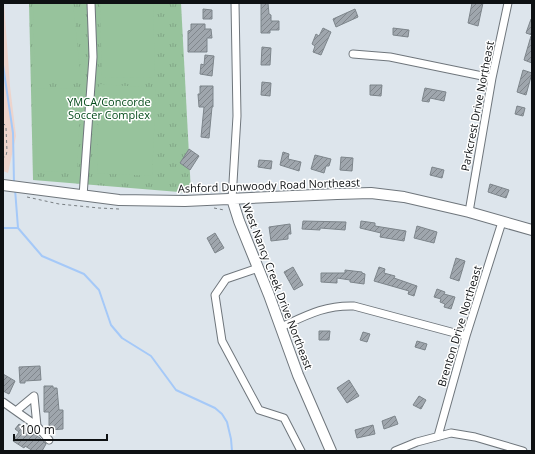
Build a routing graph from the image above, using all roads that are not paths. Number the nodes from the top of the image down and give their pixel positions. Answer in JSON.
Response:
{"nodes":[{"id":1,"x":91,"y":3,"type":"edge"},
{"id":2,"x":235,"y":3,"type":"edge"},
{"id":3,"x":508,"y":3,"type":"edge"},
{"id":4,"x":352,"y":54,"type":"dead end"},
{"id":5,"x":492,"y":78,"type":"junction"},
{"id":6,"x":3,"y":185,"type":"edge"},
{"id":7,"x":83,"y":196,"type":"junction"},
{"id":8,"x":232,"y":199,"type":"junction"},
{"id":9,"x":469,"y":212,"type":"junction"},
{"id":10,"x":502,"y":222,"type":"junction"},
{"id":11,"x":532,"y":230,"type":"edge"},
{"id":12,"x":258,"y":268,"type":"junction"},
{"id":13,"x":281,"y":327,"type":"junction"},
{"id":14,"x":466,"y":336,"type":"junction"},
{"id":15,"x":3,"y":402,"type":"edge"},
{"id":16,"x":16,"y":411,"type":"junction"},
{"id":17,"x":37,"y":426,"type":"junction"},
{"id":18,"x":438,"y":436,"type":"junction"},
{"id":19,"x":49,"y":440,"type":"dead end"},
{"id":20,"x":301,"y":451,"type":"edge"},
{"id":21,"x":331,"y":451,"type":"edge"},
{"id":22,"x":395,"y":451,"type":"edge"},
{"id":23,"x":523,"y":451,"type":"edge"}],
"edges":[{"from":1,"to":7,"type":"street"},
{"from":2,"to":8,"type":"street","name":"West Nancy Creek Drive Northeast"},
{"from":3,"to":5,"type":"street","name":"Parkcrest Drive Northeast"},
{"from":4,"to":5,"type":"street"},
{"from":5,"to":9,"type":"street","name":"Parkcrest Drive Northeast"},
{"from":6,"to":7,"type":"main road","name":"Ashford Dunwoody Road Northeast"},
{"from":7,"to":8,"type":"main road","name":"Ashford Dunwoody Road Northeast"},
{"from":8,"to":9,"type":"main road","name":"Ashford Dunwoody Road Northeast"},
{"from":8,"to":12,"type":"main road","name":"West Nancy Creek Drive Northeast"},
{"from":9,"to":10,"type":"main road","name":"Ashford Dunwoody Road Northeast"},
{"from":10,"to":11,"type":"main road","name":"Ashford Dunwoody Road Northeast"},
{"from":10,"to":14,"type":"street","name":"Brenton Drive Northeast"},
{"from":12,"to":13,"type":"main road","name":"West Nancy Creek Drive Northeast"},
{"from":12,"to":20,"type":"street"},
{"from":13,"to":14,"type":"street"},
{"from":13,"to":21,"type":"main road","name":"West Nancy Creek Drive Northeast"},
{"from":14,"to":18,"type":"street","name":"Brenton Drive Northeast"},
{"from":15,"to":16,"type":"street"},
{"from":16,"to":17,"type":"street"},
{"from":16,"to":17,"type":"street"},
{"from":17,"to":19,"type":"street"},
{"from":18,"to":22,"type":"street"},
{"from":18,"to":23,"type":"street"}]}
